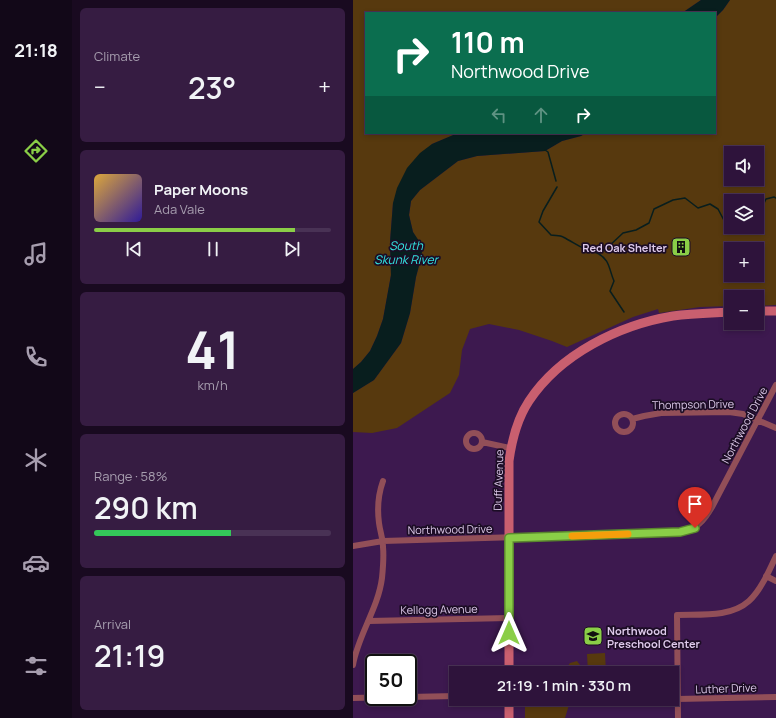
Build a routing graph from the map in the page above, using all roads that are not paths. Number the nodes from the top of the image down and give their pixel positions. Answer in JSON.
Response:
{"nodes":[{"id":1,"x":764,"y":311,"type":"edge"},
{"id":2,"x":776,"y":311,"type":"edge"},
{"id":3,"x":724,"y":312,"type":"edge"},
{"id":4,"x":776,"y":385,"type":"edge"},
{"id":5,"x":632,"y":419,"type":"dead end"},
{"id":6,"x":758,"y":419,"type":"junction"},
{"id":7,"x":776,"y":428,"type":"edge"},
{"id":8,"x":481,"y":442,"type":"dead end"},
{"id":9,"x":511,"y":448,"type":"junction"},
{"id":10,"x":383,"y":481,"type":"dead end"},
{"id":11,"x":509,"y":538,"type":"junction"},
{"id":12,"x":383,"y":541,"type":"junction"},
{"id":13,"x":353,"y":546,"type":"edge"},
{"id":14,"x":776,"y":556,"type":"edge"},
{"id":15,"x":766,"y":576,"type":"junction"},
{"id":16,"x":776,"y":581,"type":"edge"},
{"id":17,"x":509,"y":618,"type":"junction"},
{"id":18,"x":369,"y":621,"type":"junction"},
{"id":19,"x":353,"y":665,"type":"edge"},
{"id":20,"x":509,"y":666,"type":"edge"},
{"id":21,"x":677,"y":666,"type":"edge"},
{"id":22,"x":449,"y":696,"type":"edge"},
{"id":23,"x":417,"y":697,"type":"edge"},
{"id":24,"x":776,"y":697,"type":"edge"},
{"id":25,"x":353,"y":698,"type":"edge"},
{"id":26,"x":365,"y":698,"type":"edge"},
{"id":27,"x":679,"y":699,"type":"edge"},
{"id":28,"x":509,"y":706,"type":"edge"},
{"id":29,"x":677,"y":706,"type":"edge"},
{"id":30,"x":509,"y":718,"type":"edge"},
{"id":31,"x":678,"y":718,"type":"edge"}],
"edges":[{"from":1,"to":2,"type":"main road"},
{"from":3,"to":9,"type":"main road","name":"Duff Avenue"},
{"from":4,"to":6,"type":"street","name":"Northwood Drive"},
{"from":5,"to":6,"type":"street","name":"Thompson Drive"},
{"from":6,"to":7,"type":"street","name":"Thompson Drive"},
{"from":6,"to":11,"type":"street","name":"Northwood Drive"},
{"from":8,"to":9,"type":"street"},
{"from":9,"to":11,"type":"main road","name":"Duff Avenue"},
{"from":10,"to":12,"type":"street"},
{"from":11,"to":12,"type":"street","name":"Northwood Drive"},
{"from":11,"to":17,"type":"main road","name":"Duff Avenue"},
{"from":12,"to":13,"type":"street","name":"Northwood Drive"},
{"from":12,"to":18,"type":"street"},
{"from":14,"to":15,"type":"street"},
{"from":15,"to":16,"type":"street"},
{"from":15,"to":21,"type":"street"},
{"from":17,"to":18,"type":"street","name":"Kellogg Avenue"},
{"from":17,"to":20,"type":"main road","name":"Duff Avenue"},
{"from":18,"to":19,"type":"street"},
{"from":22,"to":23,"type":"street"},
{"from":24,"to":27,"type":"street","name":"Luther Drive"},
{"from":25,"to":26,"type":"street"},
{"from":28,"to":30,"type":"main road"},
{"from":29,"to":31,"type":"street"}]}
